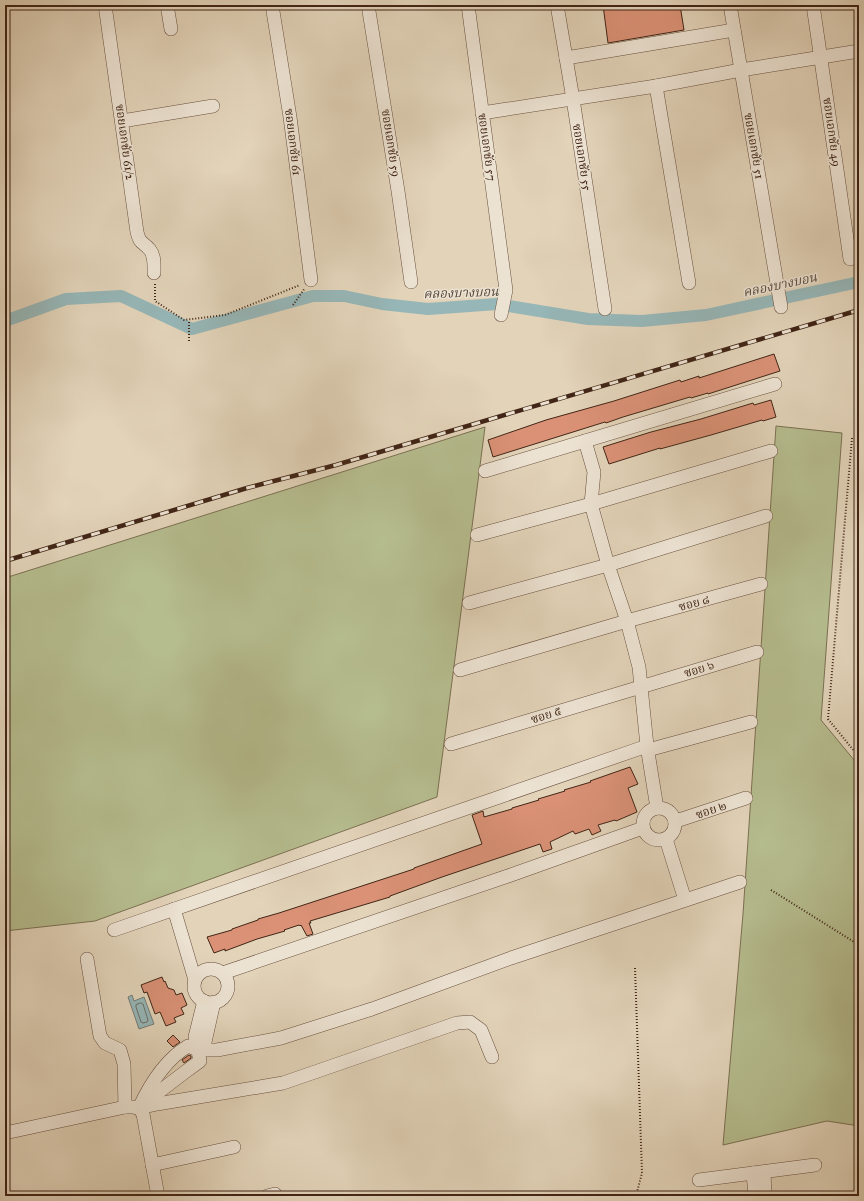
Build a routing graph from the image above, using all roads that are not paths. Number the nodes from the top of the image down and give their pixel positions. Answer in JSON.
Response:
{"nodes":[{"id":1,"x":105,"y":5,"type":"edge"},
{"id":2,"x":167,"y":5,"type":"edge"},
{"id":3,"x":272,"y":5,"type":"edge"},
{"id":4,"x":368,"y":5,"type":"edge"},
{"id":5,"x":468,"y":5,"type":"edge"},
{"id":6,"x":557,"y":5,"type":"edge"},
{"id":7,"x":730,"y":5,"type":"edge"},
{"id":8,"x":813,"y":5,"type":"edge"},
{"id":9,"x":171,"y":29,"type":"dead end"},
{"id":10,"x":734,"y":30,"type":"junction"},
{"id":11,"x":859,"y":51,"type":"edge"},
{"id":12,"x":821,"y":56,"type":"junction"},
{"id":13,"x":566,"y":58,"type":"junction"},
{"id":14,"x":741,"y":70,"type":"junction"},
{"id":15,"x":656,"y":86,"type":"junction"},
{"id":16,"x":573,"y":99,"type":"junction"},
{"id":17,"x":213,"y":106,"type":"dead end"},
{"id":18,"x":482,"y":113,"type":"junction"},
{"id":19,"x":122,"y":121,"type":"junction"},
{"id":20,"x":850,"y":259,"type":"dead end"},
{"id":21,"x":154,"y":273,"type":"road end"},
{"id":22,"x":311,"y":280,"type":"road end"},
{"id":23,"x":411,"y":282,"type":"dead end"},
{"id":24,"x":689,"y":283,"type":"dead end"},
{"id":25,"x":781,"y":307,"type":"dead end"},
{"id":26,"x":605,"y":309,"type":"dead end"},
{"id":27,"x":501,"y":315,"type":"dead end"},
{"id":28,"x":775,"y":384,"type":"dead end"},
{"id":29,"x":585,"y":441,"type":"junction"},
{"id":30,"x":771,"y":451,"type":"dead end"},
{"id":31,"x":485,"y":471,"type":"dead end"},
{"id":32,"x":591,"y":504,"type":"junction"},
{"id":33,"x":766,"y":516,"type":"dead end"},
{"id":34,"x":477,"y":535,"type":"dead end"},
{"id":35,"x":608,"y":565,"type":"junction"},
{"id":36,"x":761,"y":584,"type":"dead end"},
{"id":37,"x":469,"y":603,"type":"dead end"},
{"id":38,"x":627,"y":621,"type":"junction"},
{"id":39,"x":756,"y":652,"type":"dead end"},
{"id":40,"x":460,"y":670,"type":"dead end"},
{"id":41,"x":641,"y":687,"type":"junction"},
{"id":42,"x":752,"y":722,"type":"dead end"},
{"id":43,"x":451,"y":744,"type":"dead end"},
{"id":44,"x":648,"y":748,"type":"junction"},
{"id":45,"x":746,"y":798,"type":"dead end"},
{"id":46,"x":657,"y":808,"type":"junction"},
{"id":47,"x":676,"y":821,"type":"junction"},
{"id":48,"x":643,"y":828,"type":"junction"},
{"id":49,"x":666,"y":839,"type":"junction"},
{"id":50,"x":740,"y":882,"type":"dead end"},
{"id":51,"x":684,"y":900,"type":"junction"},
{"id":52,"x":174,"y":909,"type":"junction"},
{"id":53,"x":114,"y":930,"type":"dead end"},
{"id":54,"x":87,"y":959,"type":"dead end"},
{"id":55,"x":223,"y":973,"type":"junction"},
{"id":56,"x":196,"y":980,"type":"junction"},
{"id":57,"x":209,"y":1002,"type":"junction"},
{"id":58,"x":198,"y":1050,"type":"junction"},
{"id":59,"x":492,"y":1057,"type":"dead end"},
{"id":60,"x":125,"y":1107,"type":"junction"},
{"id":61,"x":139,"y":1108,"type":"junction"},
{"id":62,"x":5,"y":1133,"type":"edge"},
{"id":63,"x":234,"y":1147,"type":"dead end"},
{"id":64,"x":152,"y":1165,"type":"junction"},
{"id":65,"x":814,"y":1165,"type":"dead end"},
{"id":66,"x":758,"y":1173,"type":"junction"},
{"id":67,"x":699,"y":1180,"type":"dead end"},
{"id":68,"x":158,"y":1196,"type":"edge"},
{"id":69,"x":755,"y":1196,"type":"edge"},
{"id":70,"x":766,"y":1196,"type":"edge"}],
"edges":[{"from":1,"to":19,"type":"street","name":"ซอยเอกชัย 61/2"},
{"from":2,"to":9,"type":"street"},
{"from":3,"to":22,"type":"street","name":"ซอยเอกชัย 61"},
{"from":4,"to":23,"type":"street","name":"ซอยเอกชัย 59"},
{"from":5,"to":18,"type":"street","name":"ซอยเอกชัย 57"},
{"from":6,"to":13,"type":"street","name":"ซอยเอกชัย 55"},
{"from":7,"to":10,"type":"street","name":"ซอยเอกชัย 51"},
{"from":8,"to":12,"type":"street","name":"ซอยเอกชัย 49"},
{"from":10,"to":13,"type":"street"},
{"from":10,"to":14,"type":"street","name":"ซอยเอกชัย 51"},
{"from":11,"to":12,"type":"street"},
{"from":12,"to":14,"type":"street"},
{"from":12,"to":20,"type":"street","name":"ซอยเอกชัย 49"},
{"from":13,"to":16,"type":"street","name":"ซอยเอกชัย 55"},
{"from":14,"to":15,"type":"street"},
{"from":14,"to":25,"type":"street","name":"ซอยเอกชัย 51"},
{"from":15,"to":16,"type":"street"},
{"from":15,"to":24,"type":"street"},
{"from":16,"to":18,"type":"street"},
{"from":16,"to":26,"type":"street","name":"ซอยเอกชัย 55"},
{"from":17,"to":19,"type":"street"},
{"from":18,"to":27,"type":"street","name":"ซอยเอกชัย 57"},
{"from":19,"to":21,"type":"street","name":"ซอยเอกชัย 61/2"},
{"from":28,"to":29,"type":"street"},
{"from":29,"to":31,"type":"street"},
{"from":29,"to":32,"type":"street"},
{"from":30,"to":32,"type":"street"},
{"from":32,"to":34,"type":"street"},
{"from":32,"to":35,"type":"street"},
{"from":33,"to":35,"type":"street"},
{"from":35,"to":37,"type":"street"},
{"from":35,"to":38,"type":"street"},
{"from":36,"to":38,"type":"street","name":"ซอย ๘"},
{"from":38,"to":40,"type":"street","name":"ซอย ๘"},
{"from":38,"to":41,"type":"street"},
{"from":39,"to":41,"type":"street","name":"ซอย ๖"},
{"from":41,"to":43,"type":"street","name":"ซอย ๕"},
{"from":41,"to":44,"type":"street"},
{"from":42,"to":44,"type":"street"},
{"from":44,"to":46,"type":"street"},
{"from":44,"to":52,"type":"street"},
{"from":45,"to":47,"type":"street","name":"ซอย ๒"},
{"from":46,"to":47,"type":"street"},
{"from":46,"to":48,"type":"street"},
{"from":47,"to":49,"type":"street"},
{"from":48,"to":49,"type":"street"},
{"from":48,"to":55,"type":"street"},
{"from":49,"to":51,"type":"street"},
{"from":50,"to":51,"type":"street"},
{"from":51,"to":58,"type":"street"},
{"from":52,"to":53,"type":"street"},
{"from":52,"to":56,"type":"street"},
{"from":54,"to":60,"type":"street"},
{"from":55,"to":56,"type":"street"},
{"from":55,"to":57,"type":"street"},
{"from":56,"to":57,"type":"street"},
{"from":57,"to":58,"type":"street"},
{"from":58,"to":61,"type":"street"},
{"from":58,"to":61,"type":"street"},
{"from":59,"to":61,"type":"street"},
{"from":60,"to":61,"type":"street"},
{"from":60,"to":62,"type":"street"},
{"from":61,"to":64,"type":"street"},
{"from":63,"to":64,"type":"street"},
{"from":64,"to":68,"type":"street"},
{"from":65,"to":66,"type":"street"},
{"from":66,"to":67,"type":"street"},
{"from":66,"to":69,"type":"street"},
{"from":66,"to":70,"type":"street"}]}
